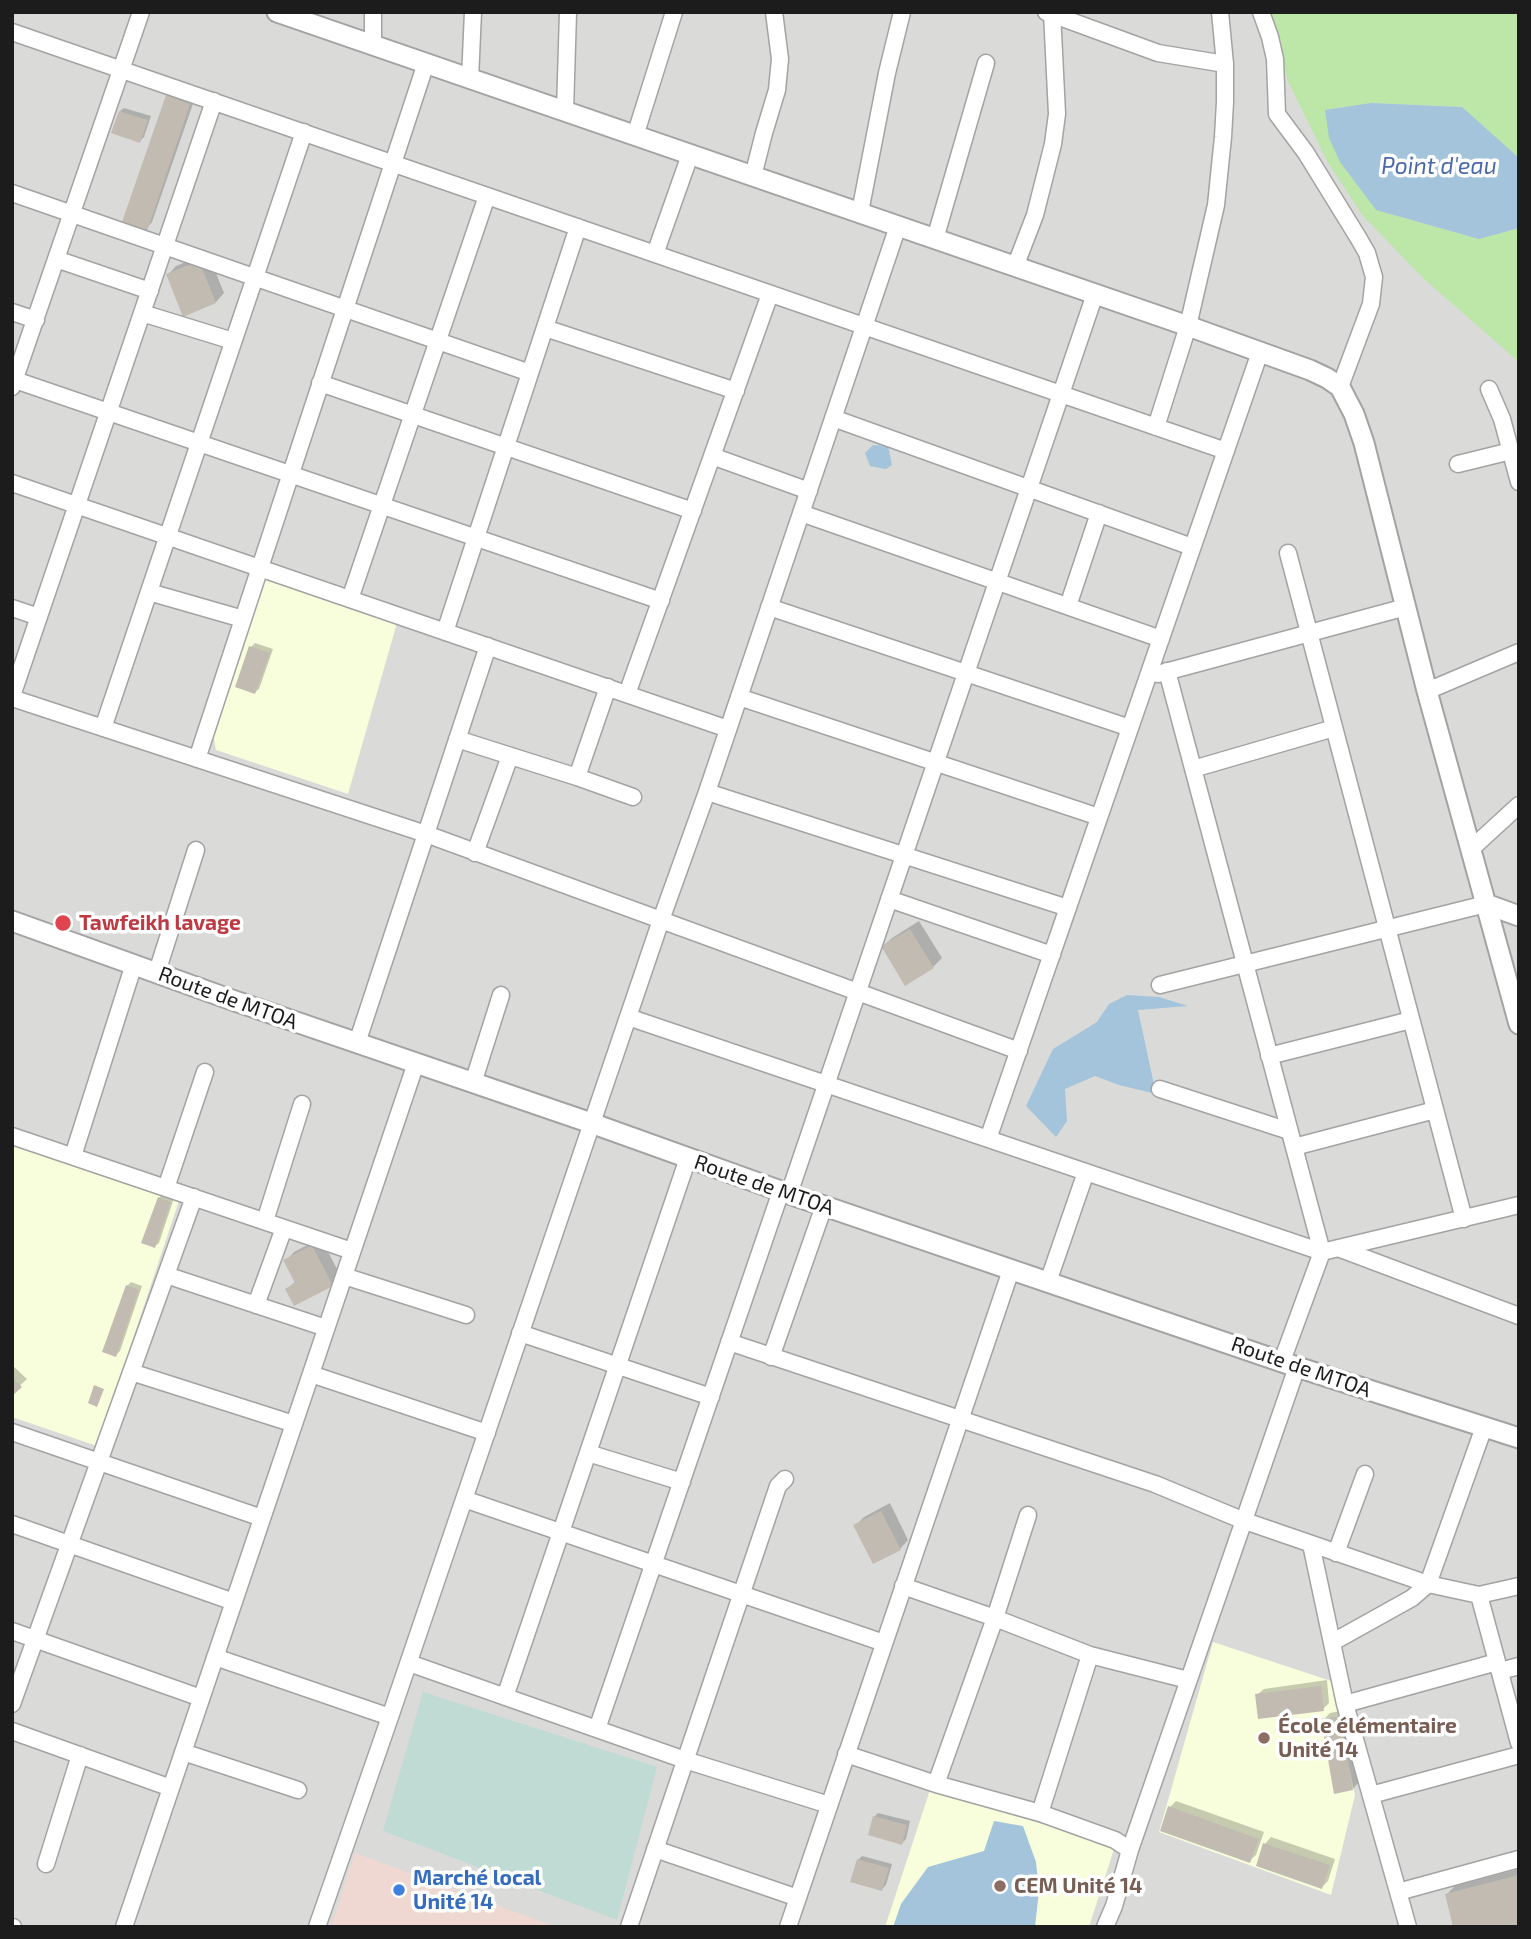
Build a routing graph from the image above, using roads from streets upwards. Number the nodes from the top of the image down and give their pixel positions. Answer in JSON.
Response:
{"nodes":[{"id":1,"x":141,"y":12,"type":"edge"},
{"id":2,"x":373,"y":12,"type":"edge"},
{"id":3,"x":473,"y":12,"type":"edge"},
{"id":4,"x":568,"y":12,"type":"edge"},
{"id":5,"x":674,"y":12,"type":"edge"},
{"id":6,"x":774,"y":12,"type":"edge"},
{"id":7,"x":902,"y":12,"type":"edge"},
{"id":8,"x":1220,"y":12,"type":"edge"},
{"id":9,"x":1261,"y":12,"type":"edge"},
{"id":10,"x":279,"y":13,"type":"edge"},
{"id":11,"x":1050,"y":13,"type":"edge"},
{"id":12,"x":12,"y":32,"type":"edge"},
{"id":13,"x":373,"y":45,"type":"junction"},
{"id":14,"x":426,"y":63,"type":"junction"},
{"id":15,"x":986,"y":63,"type":"dead end"},
{"id":16,"x":1225,"y":64,"type":"junction"},
{"id":17,"x":121,"y":69,"type":"junction"},
{"id":18,"x":470,"y":79,"type":"junction"},
{"id":19,"x":214,"y":101,"type":"junction"},
{"id":20,"x":565,"y":111,"type":"junction"},
{"id":21,"x":304,"y":132,"type":"junction"},
{"id":22,"x":635,"y":135,"type":"junction"},
{"id":23,"x":690,"y":155,"type":"junction"},
{"id":24,"x":393,"y":163,"type":"junction"},
{"id":25,"x":754,"y":176,"type":"junction"},
{"id":26,"x":12,"y":193,"type":"edge"},
{"id":27,"x":487,"y":196,"type":"junction"},
{"id":28,"x":860,"y":212,"type":"junction"},
{"id":29,"x":72,"y":214,"type":"junction"},
{"id":30,"x":898,"y":226,"type":"junction"},
{"id":31,"x":578,"y":227,"type":"junction"},
{"id":32,"x":935,"y":239,"type":"junction"},
{"id":33,"x":165,"y":246,"type":"junction"},
{"id":34,"x":655,"y":254,"type":"junction"},
{"id":35,"x":56,"y":259,"type":"junction"},
{"id":36,"x":1015,"y":267,"type":"junction"},
{"id":37,"x":255,"y":277,"type":"junction"},
{"id":38,"x":150,"y":291,"type":"junction"},
{"id":39,"x":770,"y":294,"type":"junction"},
{"id":40,"x":1095,"y":294,"type":"junction"},
{"id":41,"x":345,"y":309,"type":"junction"},
{"id":42,"x":12,"y":312,"type":"edge"},
{"id":43,"x":142,"y":313,"type":"junction"},
{"id":44,"x":36,"y":320,"type":"junction"},
{"id":45,"x":864,"y":326,"type":"junction"},
{"id":46,"x":1188,"y":326,"type":"junction"},
{"id":47,"x":545,"y":328,"type":"junction"},
{"id":48,"x":233,"y":341,"type":"junction"},
{"id":49,"x":438,"y":341,"type":"junction"},
{"id":50,"x":1260,"y":352,"type":"junction"},
{"id":51,"x":530,"y":373,"type":"junction"},
{"id":52,"x":13,"y":382,"type":"edge"},
{"id":53,"x":320,"y":383,"type":"junction"},
{"id":54,"x":1340,"y":387,"type":"junction"},
{"id":55,"x":1489,"y":389,"type":"dead end"},
{"id":56,"x":736,"y":391,"type":"junction"},
{"id":57,"x":1061,"y":394,"type":"junction"},
{"id":58,"x":108,"y":412,"type":"junction"},
{"id":59,"x":413,"y":415,"type":"junction"},
{"id":60,"x":833,"y":418,"type":"junction"},
{"id":61,"x":1156,"y":427,"type":"junction"},
{"id":62,"x":199,"y":443,"type":"junction"},
{"id":63,"x":506,"y":447,"type":"junction"},
{"id":64,"x":1226,"y":451,"type":"junction"},
{"id":65,"x":1511,"y":451,"type":"junction"},
{"id":66,"x":712,"y":456,"type":"junction"},
{"id":67,"x":1458,"y":464,"type":"dead end"},
{"id":68,"x":290,"y":475,"type":"junction"},
{"id":69,"x":1519,"y":482,"type":"edge"},
{"id":70,"x":12,"y":483,"type":"edge"},
{"id":71,"x":1029,"y":488,"type":"junction"},
{"id":72,"x":808,"y":491,"type":"junction"},
{"id":73,"x":77,"y":504,"type":"junction"},
{"id":74,"x":382,"y":506,"type":"junction"},
{"id":75,"x":693,"y":511,"type":"junction"},
{"id":76,"x":801,"y":513,"type":"junction"},
{"id":77,"x":1099,"y":513,"type":"junction"},
{"id":78,"x":167,"y":536,"type":"junction"},
{"id":79,"x":476,"y":538,"type":"junction"},
{"id":80,"x":1192,"y":547,"type":"junction"},
{"id":81,"x":1288,"y":553,"type":"dead end"},
{"id":82,"x":260,"y":568,"type":"junction"},
{"id":83,"x":997,"y":582,"type":"junction"},
{"id":84,"x":149,"y":592,"type":"junction"},
{"id":85,"x":350,"y":599,"type":"junction"},
{"id":86,"x":661,"y":601,"type":"junction"},
{"id":87,"x":1068,"y":606,"type":"junction"},
{"id":88,"x":769,"y":607,"type":"junction"},
{"id":89,"x":1406,"y":607,"type":"junction"},
{"id":90,"x":12,"y":608,"type":"edge"},
{"id":91,"x":39,"y":617,"type":"junction"},
{"id":92,"x":243,"y":619,"type":"junction"},
{"id":93,"x":445,"y":632,"type":"junction"},
{"id":94,"x":1309,"y":634,"type":"junction"},
{"id":95,"x":1161,"y":639,"type":"junction"},
{"id":96,"x":488,"y":646,"type":"junction"},
{"id":97,"x":1519,"y":652,"type":"edge"},
{"id":98,"x":1167,"y":671,"type":"junction"},
{"id":99,"x":966,"y":673,"type":"junction"},
{"id":100,"x":1148,"y":676,"type":"junction"},
{"id":101,"x":608,"y":687,"type":"junction"},
{"id":102,"x":1427,"y":691,"type":"junction"},
{"id":103,"x":627,"y":694,"type":"junction"},
{"id":104,"x":12,"y":697,"type":"edge"},
{"id":105,"x":739,"y":697,"type":"junction"},
{"id":106,"x":103,"y":728,"type":"junction"},
{"id":107,"x":1130,"y":728,"type":"junction"},
{"id":108,"x":1334,"y":728,"type":"junction"},
{"id":109,"x":728,"y":729,"type":"junction"},
{"id":110,"x":457,"y":739,"type":"junction"},
{"id":111,"x":510,"y":756,"type":"junction"},
{"id":112,"x":197,"y":759,"type":"junction"},
{"id":113,"x":936,"y":763,"type":"junction"},
{"id":114,"x":1193,"y":769,"type":"junction"},
{"id":115,"x":577,"y":777,"type":"junction"},
{"id":116,"x":707,"y":792,"type":"junction"},
{"id":117,"x":633,"y":797,"type":"dead end"},
{"id":118,"x":1519,"y":806,"type":"edge"},
{"id":119,"x":1099,"y":817,"type":"junction"},
{"id":120,"x":426,"y":834,"type":"junction"},
{"id":121,"x":1471,"y":849,"type":"junction"},
{"id":122,"x":196,"y":850,"type":"dead end"},
{"id":123,"x":475,"y":853,"type":"junction"},
{"id":124,"x":904,"y":855,"type":"junction"},
{"id":125,"x":889,"y":899,"type":"junction"},
{"id":126,"x":1486,"y":904,"type":"junction"},
{"id":127,"x":1068,"y":908,"type":"junction"},
{"id":128,"x":1519,"y":916,"type":"edge"},
{"id":129,"x":661,"y":920,"type":"junction"},
{"id":130,"x":12,"y":921,"type":"edge"},
{"id":131,"x":1387,"y":928,"type":"junction"},
{"id":132,"x":1052,"y":955,"type":"junction"},
{"id":133,"x":134,"y":964,"type":"junction"},
{"id":134,"x":1245,"y":964,"type":"junction"},
{"id":135,"x":157,"y":972,"type":"junction"},
{"id":136,"x":1160,"y":985,"type":"dead end"},
{"id":137,"x":858,"y":992,"type":"junction"},
{"id":138,"x":501,"y":995,"type":"dead end"},
{"id":139,"x":628,"y":1017,"type":"junction"},
{"id":140,"x":1411,"y":1020,"type":"junction"},
{"id":141,"x":1519,"y":1024,"type":"edge"},
{"id":142,"x":357,"y":1043,"type":"junction"},
{"id":143,"x":1019,"y":1051,"type":"junction"},
{"id":144,"x":1269,"y":1056,"type":"junction"},
{"id":145,"x":416,"y":1063,"type":"junction"},
{"id":146,"x":205,"y":1072,"type":"dead end"},
{"id":147,"x":473,"y":1083,"type":"junction"},
{"id":148,"x":827,"y":1084,"type":"junction"},
{"id":149,"x":1160,"y":1089,"type":"dead end"},
{"id":150,"x":302,"y":1104,"type":"dead end"},
{"id":151,"x":1435,"y":1110,"type":"junction"},
{"id":152,"x":591,"y":1123,"type":"junction"},
{"id":153,"x":12,"y":1136,"type":"edge"},
{"id":154,"x":988,"y":1139,"type":"junction"},
{"id":155,"x":1292,"y":1139,"type":"junction"},
{"id":156,"x":73,"y":1156,"type":"junction"},
{"id":157,"x":688,"y":1158,"type":"junction"},
{"id":158,"x":1086,"y":1172,"type":"junction"},
{"id":159,"x":166,"y":1188,"type":"junction"},
{"id":160,"x":785,"y":1193,"type":"junction"},
{"id":161,"x":194,"y":1197,"type":"junction"},
{"id":162,"x":1519,"y":1205,"type":"edge"},
{"id":163,"x":824,"y":1206,"type":"junction"},
{"id":164,"x":1464,"y":1219,"type":"junction"},
{"id":165,"x":265,"y":1221,"type":"junction"},
{"id":166,"x":284,"y":1228,"type":"junction"},
{"id":167,"x":1329,"y":1250,"type":"junction"},
{"id":168,"x":352,"y":1251,"type":"junction"},
{"id":169,"x":1011,"y":1270,"type":"junction"},
{"id":170,"x":166,"y":1275,"type":"junction"},
{"id":171,"x":344,"y":1276,"type":"junction"},
{"id":172,"x":1048,"y":1282,"type":"junction"},
{"id":173,"x":256,"y":1305,"type":"junction"},
{"id":174,"x":466,"y":1315,"type":"dead end"},
{"id":175,"x":1519,"y":1316,"type":"edge"},
{"id":176,"x":326,"y":1328,"type":"junction"},
{"id":177,"x":520,"y":1333,"type":"junction"},
{"id":178,"x":729,"y":1342,"type":"junction"},
{"id":179,"x":771,"y":1357,"type":"junction"},
{"id":180,"x":1289,"y":1364,"type":"junction"},
{"id":181,"x":618,"y":1366,"type":"junction"},
{"id":182,"x":131,"y":1372,"type":"junction"},
{"id":183,"x":311,"y":1374,"type":"junction"},
{"id":184,"x":711,"y":1397,"type":"junction"},
{"id":185,"x":960,"y":1420,"type":"junction"},
{"id":186,"x":294,"y":1424,"type":"junction"},
{"id":187,"x":1484,"y":1427,"type":"junction"},
{"id":188,"x":12,"y":1432,"type":"edge"},
{"id":189,"x":487,"y":1433,"type":"junction"},
{"id":190,"x":1519,"y":1438,"type":"edge"},
{"id":191,"x":588,"y":1454,"type":"junction"},
{"id":192,"x":99,"y":1462,"type":"junction"},
{"id":193,"x":1365,"y":1474,"type":"dead end"},
{"id":194,"x":785,"y":1479,"type":"dead end"},
{"id":195,"x":682,"y":1482,"type":"junction"},
{"id":196,"x":464,"y":1499,"type":"junction"},
{"id":197,"x":1028,"y":1515,"type":"dead end"},
{"id":198,"x":262,"y":1518,"type":"junction"},
{"id":199,"x":1242,"y":1520,"type":"junction"},
{"id":200,"x":12,"y":1524,"type":"edge"},
{"id":201,"x":561,"y":1533,"type":"junction"},
{"id":202,"x":70,"y":1544,"type":"junction"},
{"id":203,"x":1311,"y":1544,"type":"junction"},
{"id":204,"x":1336,"y":1553,"type":"junction"},
{"id":205,"x":654,"y":1564,"type":"junction"},
{"id":206,"x":1428,"y":1584,"type":"junction"},
{"id":207,"x":903,"y":1586,"type":"junction"},
{"id":208,"x":1519,"y":1586,"type":"edge"},
{"id":209,"x":741,"y":1595,"type":"junction"},
{"id":210,"x":1479,"y":1595,"type":"junction"},
{"id":211,"x":234,"y":1602,"type":"junction"},
{"id":212,"x":995,"y":1618,"type":"junction"},
{"id":213,"x":12,"y":1631,"type":"edge"},
{"id":214,"x":36,"y":1639,"type":"junction"},
{"id":215,"x":1333,"y":1642,"type":"junction"},
{"id":216,"x":884,"y":1643,"type":"junction"},
{"id":217,"x":1090,"y":1655,"type":"junction"},
{"id":218,"x":215,"y":1657,"type":"junction"},
{"id":219,"x":409,"y":1662,"type":"junction"},
{"id":220,"x":1519,"y":1666,"type":"edge"},
{"id":221,"x":1499,"y":1667,"type":"junction"},
{"id":222,"x":1188,"y":1680,"type":"junction"},
{"id":223,"x":505,"y":1697,"type":"junction"},
{"id":224,"x":201,"y":1698,"type":"junction"},
{"id":225,"x":12,"y":1704,"type":"edge"},
{"id":226,"x":1345,"y":1704,"type":"junction"},
{"id":227,"x":390,"y":1717,"type":"junction"},
{"id":228,"x":597,"y":1729,"type":"junction"},
{"id":229,"x":12,"y":1731,"type":"edge"},
{"id":230,"x":1519,"y":1743,"type":"edge"},
{"id":231,"x":183,"y":1752,"type":"junction"},
{"id":232,"x":80,"y":1755,"type":"junction"},
{"id":233,"x":846,"y":1755,"type":"junction"},
{"id":234,"x":1519,"y":1755,"type":"edge"},
{"id":235,"x":685,"y":1760,"type":"junction"},
{"id":236,"x":936,"y":1784,"type":"junction"},
{"id":237,"x":171,"y":1788,"type":"junction"},
{"id":238,"x":298,"y":1790,"type":"dead end"},
{"id":239,"x":1371,"y":1796,"type":"junction"},
{"id":240,"x":829,"y":1805,"type":"junction"},
{"id":241,"x":1040,"y":1813,"type":"junction"},
{"id":242,"x":655,"y":1849,"type":"junction"},
{"id":243,"x":1130,"y":1850,"type":"junction"},
{"id":244,"x":1519,"y":1859,"type":"edge"},
{"id":245,"x":46,"y":1864,"type":"dead end"},
{"id":246,"x":1398,"y":1892,"type":"junction"},
{"id":247,"x":798,"y":1898,"type":"junction"},
{"id":248,"x":124,"y":1927,"type":"edge"},
{"id":249,"x":317,"y":1927,"type":"edge"},
{"id":250,"x":629,"y":1927,"type":"edge"},
{"id":251,"x":788,"y":1927,"type":"edge"},
{"id":252,"x":1105,"y":1927,"type":"edge"},
{"id":253,"x":1408,"y":1927,"type":"edge"}],
"edges":[{"from":1,"to":17,"type":"street"},
{"from":2,"to":13,"type":"street"},
{"from":3,"to":18,"type":"street"},
{"from":4,"to":20,"type":"street"},
{"from":5,"to":22,"type":"street"},
{"from":6,"to":25,"type":"street"},
{"from":7,"to":28,"type":"street"},
{"from":8,"to":16,"type":"street"},
{"from":9,"to":54,"type":"street"},
{"from":10,"to":13,"type":"street"},
{"from":11,"to":16,"type":"street"},
{"from":11,"to":36,"type":"street"},
{"from":12,"to":17,"type":"street"},
{"from":13,"to":14,"type":"street"},
{"from":14,"to":18,"type":"street"},
{"from":14,"to":24,"type":"street"},
{"from":15,"to":32,"type":"street"},
{"from":16,"to":46,"type":"street"},
{"from":17,"to":19,"type":"street"},
{"from":17,"to":29,"type":"street"},
{"from":18,"to":20,"type":"street"},
{"from":19,"to":21,"type":"street"},
{"from":19,"to":33,"type":"street"},
{"from":20,"to":22,"type":"street"},
{"from":21,"to":24,"type":"street"},
{"from":21,"to":37,"type":"street"},
{"from":22,"to":23,"type":"street"},
{"from":23,"to":25,"type":"street"},
{"from":23,"to":34,"type":"street"},
{"from":24,"to":27,"type":"street"},
{"from":24,"to":41,"type":"street"},
{"from":25,"to":28,"type":"street"},
{"from":26,"to":29,"type":"street"},
{"from":27,"to":31,"type":"street"},
{"from":27,"to":49,"type":"street"},
{"from":28,"to":30,"type":"street"},
{"from":29,"to":33,"type":"street"},
{"from":29,"to":35,"type":"street"},
{"from":30,"to":32,"type":"street"},
{"from":30,"to":45,"type":"street"},
{"from":31,"to":34,"type":"street"},
{"from":31,"to":47,"type":"street"},
{"from":32,"to":36,"type":"street"},
{"from":33,"to":37,"type":"street"},
{"from":33,"to":38,"type":"street"},
{"from":34,"to":39,"type":"street"},
{"from":35,"to":38,"type":"street"},
{"from":35,"to":44,"type":"street"},
{"from":36,"to":40,"type":"street"},
{"from":37,"to":41,"type":"street"},
{"from":37,"to":48,"type":"street"},
{"from":38,"to":43,"type":"street"},
{"from":39,"to":45,"type":"street"},
{"from":39,"to":56,"type":"street"},
{"from":40,"to":46,"type":"street"},
{"from":40,"to":57,"type":"street"},
{"from":41,"to":49,"type":"street"},
{"from":41,"to":53,"type":"street"},
{"from":42,"to":44,"type":"street"},
{"from":43,"to":48,"type":"street"},
{"from":43,"to":58,"type":"street"},
{"from":44,"to":52,"type":"street"},
{"from":45,"to":57,"type":"street"},
{"from":45,"to":60,"type":"street"},
{"from":46,"to":50,"type":"street"},
{"from":46,"to":61,"type":"street"},
{"from":47,"to":51,"type":"street"},
{"from":47,"to":56,"type":"street"},
{"from":48,"to":62,"type":"street"},
{"from":49,"to":51,"type":"street"},
{"from":49,"to":59,"type":"street"},
{"from":50,"to":54,"type":"street"},
{"from":50,"to":64,"type":"street"},
{"from":51,"to":63,"type":"street"},
{"from":52,"to":58,"type":"street"},
{"from":53,"to":59,"type":"street"},
{"from":53,"to":68,"type":"street"},
{"from":54,"to":89,"type":"street"},
{"from":55,"to":65,"type":"street"},
{"from":56,"to":66,"type":"street"},
{"from":57,"to":61,"type":"street"},
{"from":57,"to":71,"type":"street"},
{"from":58,"to":62,"type":"street"},
{"from":58,"to":73,"type":"street"},
{"from":59,"to":63,"type":"street"},
{"from":59,"to":74,"type":"street"},
{"from":60,"to":71,"type":"street"},
{"from":60,"to":72,"type":"street"},
{"from":61,"to":64,"type":"street"},
{"from":62,"to":68,"type":"street"},
{"from":62,"to":78,"type":"street"},
{"from":63,"to":75,"type":"street"},
{"from":63,"to":79,"type":"street"},
{"from":64,"to":80,"type":"street"},
{"from":65,"to":67,"type":"street"},
{"from":65,"to":69,"type":"street"},
{"from":66,"to":72,"type":"street"},
{"from":66,"to":75,"type":"street"},
{"from":68,"to":74,"type":"street"},
{"from":68,"to":82,"type":"street"},
{"from":70,"to":73,"type":"street"},
{"from":71,"to":77,"type":"street"},
{"from":71,"to":83,"type":"street"},
{"from":72,"to":76,"type":"street"},
{"from":73,"to":78,"type":"street"},
{"from":73,"to":91,"type":"street"},
{"from":74,"to":79,"type":"street"},
{"from":74,"to":85,"type":"street"},
{"from":75,"to":86,"type":"street"},
{"from":76,"to":83,"type":"street"},
{"from":76,"to":88,"type":"street"},
{"from":77,"to":80,"type":"street"},
{"from":77,"to":87,"type":"street"},
{"from":78,"to":82,"type":"street"},
{"from":78,"to":84,"type":"street"},
{"from":79,"to":86,"type":"street"},
{"from":79,"to":93,"type":"street"},
{"from":80,"to":95,"type":"street"},
{"from":81,"to":94,"type":"street"},
{"from":82,"to":85,"type":"street"},
{"from":82,"to":92,"type":"street"},
{"from":83,"to":87,"type":"street"},
{"from":83,"to":99,"type":"street"},
{"from":84,"to":92,"type":"street"},
{"from":84,"to":106,"type":"street"},
{"from":85,"to":93,"type":"street"},
{"from":86,"to":103,"type":"street"},
{"from":87,"to":95,"type":"street"},
{"from":88,"to":99,"type":"street"},
{"from":88,"to":105,"type":"street"},
{"from":89,"to":94,"type":"street"},
{"from":89,"to":102,"type":"street"},
{"from":90,"to":91,"type":"street"},
{"from":91,"to":104,"type":"street"},
{"from":92,"to":112,"type":"street"},
{"from":93,"to":96,"type":"street"},
{"from":94,"to":98,"type":"street"},
{"from":94,"to":108,"type":"street"},
{"from":95,"to":100,"type":"street"},
{"from":96,"to":101,"type":"street"},
{"from":96,"to":110,"type":"street"},
{"from":97,"to":102,"type":"street"},
{"from":98,"to":100,"type":"street"},
{"from":98,"to":114,"type":"street"},
{"from":99,"to":107,"type":"street"},
{"from":99,"to":113,"type":"street"},
{"from":100,"to":107,"type":"street"},
{"from":101,"to":103,"type":"street"},
{"from":101,"to":115,"type":"street"},
{"from":102,"to":121,"type":"street"},
{"from":103,"to":109,"type":"street"},
{"from":104,"to":106,"type":"street"},
{"from":105,"to":109,"type":"street"},
{"from":105,"to":113,"type":"street"},
{"from":106,"to":112,"type":"street"},
{"from":107,"to":119,"type":"street"},
{"from":108,"to":114,"type":"street"},
{"from":108,"to":131,"type":"street"},
{"from":109,"to":116,"type":"street"},
{"from":110,"to":111,"type":"street"},
{"from":110,"to":120,"type":"street"},
{"from":111,"to":115,"type":"street"},
{"from":111,"to":123,"type":"street"},
{"from":112,"to":120,"type":"street"},
{"from":113,"to":119,"type":"street"},
{"from":113,"to":124,"type":"street"},
{"from":114,"to":134,"type":"street"},
{"from":115,"to":117,"type":"street"},
{"from":116,"to":124,"type":"street"},
{"from":116,"to":129,"type":"street"},
{"from":118,"to":121,"type":"street"},
{"from":119,"to":127,"type":"street"},
{"from":120,"to":123,"type":"street"},
{"from":120,"to":142,"type":"street"},
{"from":121,"to":126,"type":"street"},
{"from":122,"to":135,"type":"street"},
{"from":123,"to":129,"type":"street"},
{"from":124,"to":125,"type":"street"},
{"from":124,"to":127,"type":"street"},
{"from":125,"to":132,"type":"street"},
{"from":125,"to":137,"type":"street"},
{"from":126,"to":128,"type":"street"},
{"from":126,"to":131,"type":"street"},
{"from":126,"to":141,"type":"street"},
{"from":127,"to":132,"type":"street"},
{"from":129,"to":137,"type":"street"},
{"from":129,"to":139,"type":"street"},
{"from":130,"to":133,"type":"street","name":"Route de MTOA"},
{"from":131,"to":134,"type":"street"},
{"from":131,"to":140,"type":"street"},
{"from":132,"to":143,"type":"street"},
{"from":133,"to":135,"type":"street","name":"Route de MTOA"},
{"from":133,"to":156,"type":"street"},
{"from":134,"to":136,"type":"street"},
{"from":134,"to":144,"type":"street"},
{"from":135,"to":142,"type":"street","name":"Route de MTOA"},
{"from":137,"to":143,"type":"street"},
{"from":137,"to":148,"type":"street"},
{"from":138,"to":147,"type":"street"},
{"from":139,"to":148,"type":"street"},
{"from":139,"to":152,"type":"street"},
{"from":140,"to":144,"type":"street"},
{"from":140,"to":151,"type":"street"},
{"from":142,"to":145,"type":"street","name":"Route de MTOA"},
{"from":143,"to":154,"type":"street"},
{"from":144,"to":155,"type":"street"},
{"from":145,"to":147,"type":"street","name":"Route de MTOA"},
{"from":145,"to":168,"type":"street"},
{"from":146,"to":159,"type":"street"},
{"from":147,"to":152,"type":"street","name":"Route de MTOA"},
{"from":148,"to":154,"type":"street"},
{"from":148,"to":160,"type":"street"},
{"from":149,"to":155,"type":"street"},
{"from":150,"to":165,"type":"street"},
{"from":151,"to":155,"type":"street"},
{"from":151,"to":164,"type":"street"},
{"from":152,"to":157,"type":"street","name":"Route de MTOA"},
{"from":152,"to":177,"type":"street"},
{"from":153,"to":156,"type":"street"},
{"from":154,"to":158,"type":"street"},
{"from":155,"to":167,"type":"street"},
{"from":156,"to":159,"type":"street"},
{"from":157,"to":160,"type":"street","name":"Route de MTOA"},
{"from":157,"to":181,"type":"street"},
{"from":158,"to":167,"type":"street"},
{"from":158,"to":172,"type":"street"},
{"from":159,"to":161,"type":"street"},
{"from":160,"to":163,"type":"street","name":"Route de MTOA"},
{"from":160,"to":178,"type":"street"},
{"from":161,"to":165,"type":"street"},
{"from":161,"to":170,"type":"street"},
{"from":162,"to":164,"type":"street"},
{"from":163,"to":169,"type":"street","name":"Route de MTOA"},
{"from":163,"to":179,"type":"street"},
{"from":164,"to":167,"type":"street"},
{"from":165,"to":166,"type":"street"},
{"from":166,"to":168,"type":"street"},
{"from":166,"to":173,"type":"street"},
{"from":167,"to":175,"type":"street"},
{"from":167,"to":180,"type":"street"},
{"from":168,"to":171,"type":"street"},
{"from":169,"to":172,"type":"street","name":"Route de MTOA"},
{"from":169,"to":185,"type":"street"},
{"from":170,"to":173,"type":"street"},
{"from":170,"to":182,"type":"street"},
{"from":171,"to":174,"type":"street"},
{"from":171,"to":176,"type":"street"},
{"from":172,"to":180,"type":"street","name":"Route de MTOA"},
{"from":173,"to":176,"type":"street"},
{"from":176,"to":183,"type":"street"},
{"from":177,"to":181,"type":"street"},
{"from":177,"to":189,"type":"street"},
{"from":178,"to":179,"type":"street"},
{"from":178,"to":184,"type":"street"},
{"from":179,"to":185,"type":"street"},
{"from":180,"to":187,"type":"street","name":"Route de MTOA"},
{"from":180,"to":199,"type":"street"},
{"from":181,"to":184,"type":"street"},
{"from":181,"to":191,"type":"street"},
{"from":182,"to":186,"type":"street"},
{"from":182,"to":192,"type":"street"},
{"from":183,"to":186,"type":"street"},
{"from":183,"to":189,"type":"street"},
{"from":184,"to":195,"type":"street"},
{"from":185,"to":199,"type":"street"},
{"from":185,"to":207,"type":"street"},
{"from":186,"to":198,"type":"street"},
{"from":187,"to":190,"type":"street","name":"Route de MTOA"},
{"from":187,"to":206,"type":"street"},
{"from":188,"to":192,"type":"street"},
{"from":189,"to":196,"type":"street"},
{"from":191,"to":195,"type":"street"},
{"from":191,"to":201,"type":"street"},
{"from":192,"to":198,"type":"street"},
{"from":192,"to":202,"type":"street"},
{"from":193,"to":204,"type":"street"},
{"from":194,"to":209,"type":"street"},
{"from":195,"to":205,"type":"street"},
{"from":196,"to":201,"type":"street"},
{"from":196,"to":219,"type":"street"},
{"from":197,"to":212,"type":"street"},
{"from":198,"to":211,"type":"street"},
{"from":199,"to":203,"type":"street"},
{"from":199,"to":222,"type":"street"},
{"from":200,"to":202,"type":"street"},
{"from":201,"to":205,"type":"street"},
{"from":201,"to":223,"type":"street"},
{"from":202,"to":211,"type":"street"},
{"from":202,"to":214,"type":"street"},
{"from":203,"to":204,"type":"street"},
{"from":203,"to":215,"type":"street"},
{"from":204,"to":206,"type":"street"},
{"from":205,"to":209,"type":"street"},
{"from":205,"to":228,"type":"street"},
{"from":206,"to":210,"type":"street"},
{"from":206,"to":215,"type":"street"},
{"from":207,"to":212,"type":"street"},
{"from":207,"to":216,"type":"street"},
{"from":208,"to":210,"type":"street"},
{"from":209,"to":216,"type":"street"},
{"from":209,"to":235,"type":"street"},
{"from":210,"to":221,"type":"street"},
{"from":211,"to":218,"type":"street"},
{"from":212,"to":217,"type":"street"},
{"from":212,"to":236,"type":"street"},
{"from":213,"to":214,"type":"street"},
{"from":214,"to":224,"type":"street"},
{"from":214,"to":225,"type":"street"},
{"from":215,"to":226,"type":"street"},
{"from":216,"to":233,"type":"street"},
{"from":217,"to":222,"type":"street"},
{"from":217,"to":241,"type":"street"},
{"from":218,"to":224,"type":"street"},
{"from":218,"to":227,"type":"street"},
{"from":219,"to":223,"type":"street"},
{"from":219,"to":227,"type":"street"},
{"from":220,"to":221,"type":"street"},
{"from":221,"to":226,"type":"street"},
{"from":221,"to":230,"type":"street"},
{"from":222,"to":243,"type":"street"},
{"from":223,"to":228,"type":"street"},
{"from":224,"to":231,"type":"street"},
{"from":226,"to":239,"type":"street"},
{"from":227,"to":249,"type":"street"},
{"from":228,"to":235,"type":"street"},
{"from":229,"to":232,"type":"street"},
{"from":231,"to":237,"type":"street"},
{"from":231,"to":238,"type":"street"},
{"from":232,"to":237,"type":"street"},
{"from":232,"to":245,"type":"street"},
{"from":233,"to":236,"type":"street"},
{"from":233,"to":240,"type":"street"},
{"from":234,"to":239,"type":"street"},
{"from":235,"to":240,"type":"street"},
{"from":235,"to":242,"type":"street"},
{"from":236,"to":241,"type":"street"},
{"from":237,"to":248,"type":"street"},
{"from":239,"to":246,"type":"street"},
{"from":240,"to":247,"type":"street"},
{"from":241,"to":243,"type":"street"},
{"from":242,"to":247,"type":"street"},
{"from":242,"to":250,"type":"street"},
{"from":243,"to":252,"type":"street"},
{"from":244,"to":246,"type":"street"},
{"from":246,"to":253,"type":"street"},
{"from":247,"to":251,"type":"street"}]}
